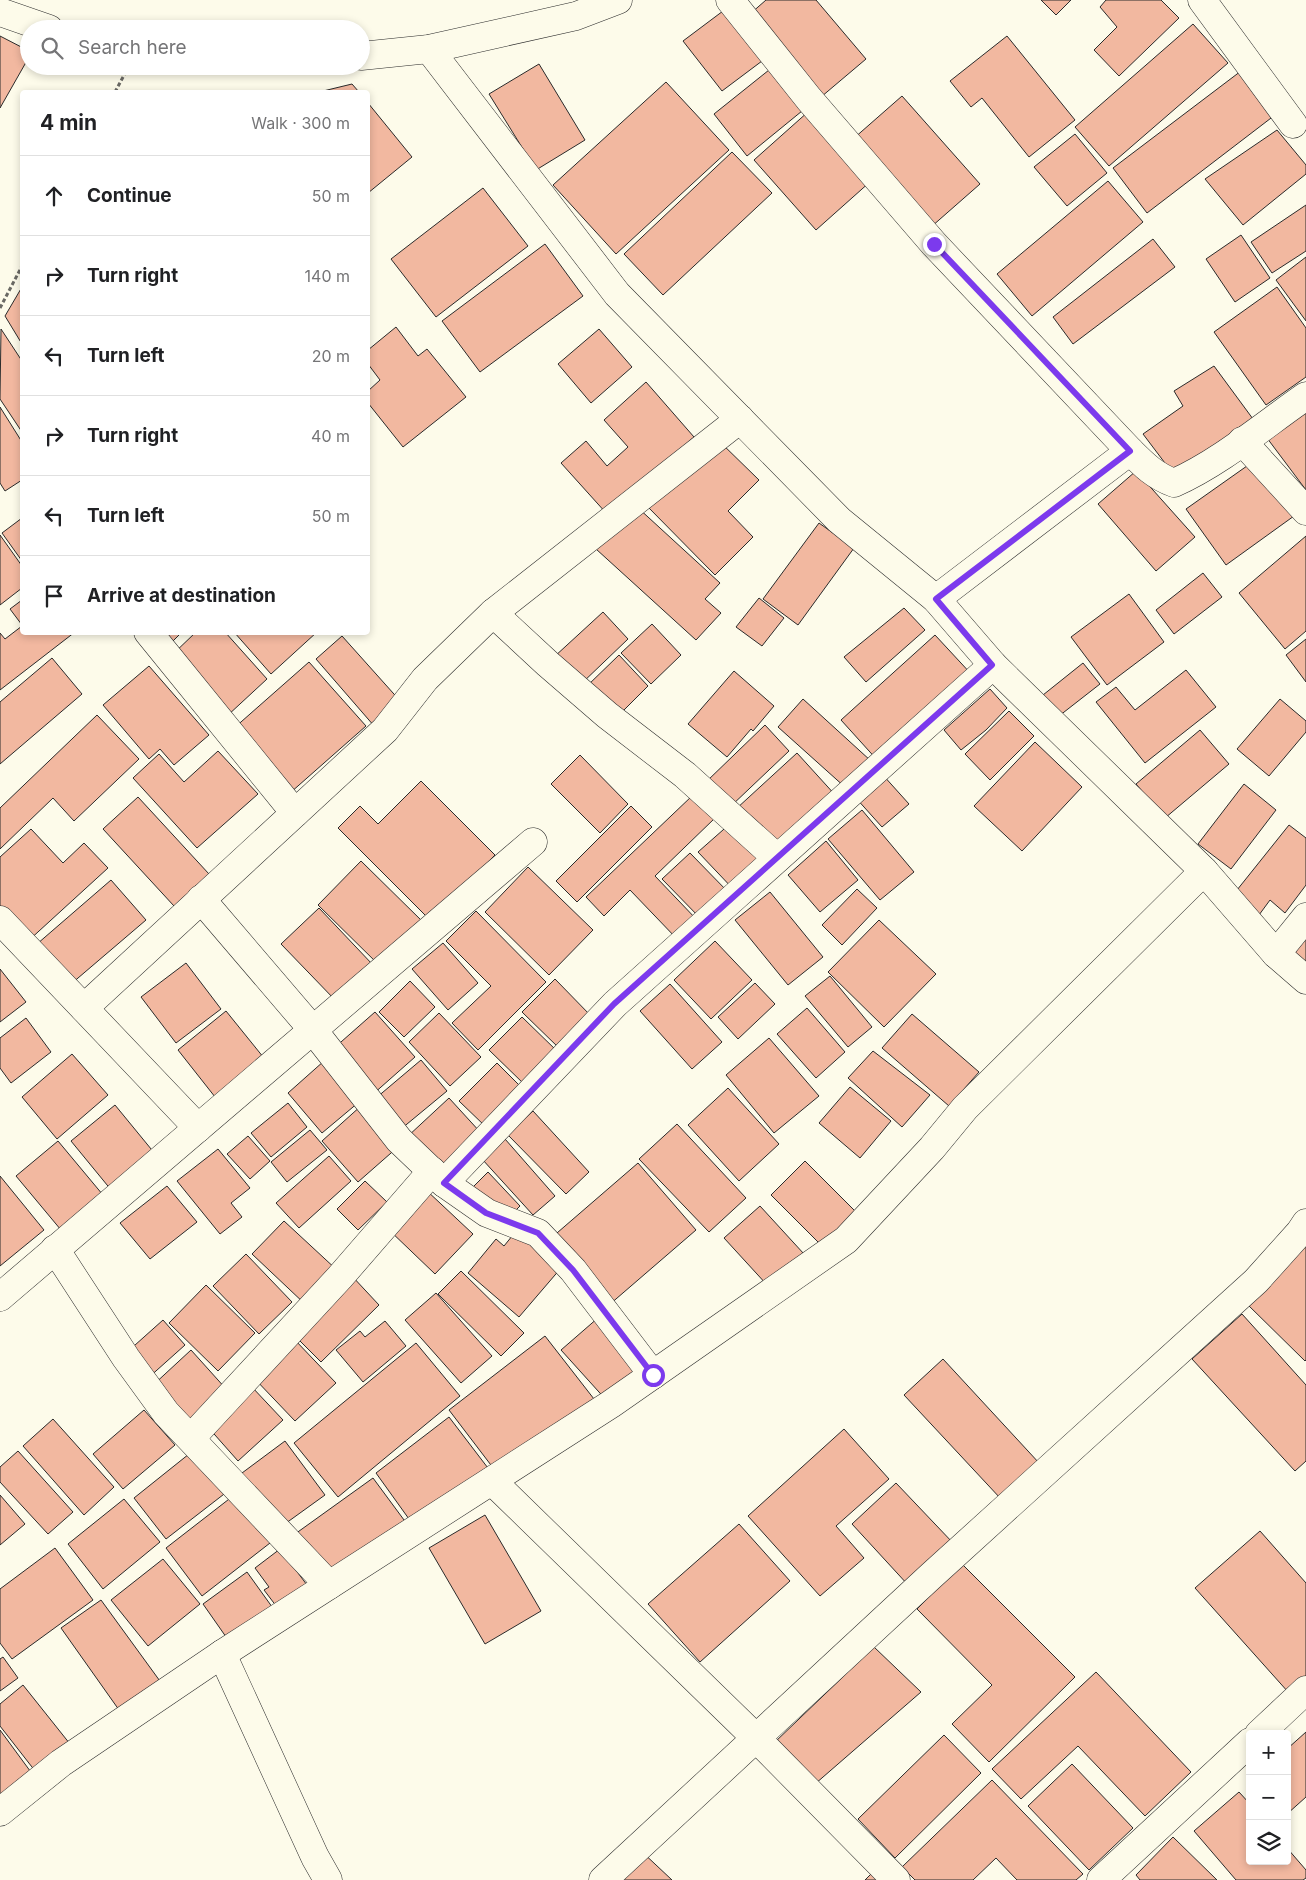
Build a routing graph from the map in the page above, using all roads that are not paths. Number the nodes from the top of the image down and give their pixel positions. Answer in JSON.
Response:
{"nodes":[{"id":1,"x":618,"y":0,"type":"edge"},
{"id":2,"x":730,"y":0,"type":"edge"},
{"id":3,"x":1202,"y":0,"type":"edge"},
{"id":4,"x":0,"y":12,"type":"edge"},
{"id":5,"x":23,"y":20,"type":"edge"},
{"id":6,"x":429,"y":49,"type":"junction"},
{"id":7,"x":370,"y":55,"type":"edge"},
{"id":8,"x":1293,"y":124,"type":"dead end"},
{"id":9,"x":1306,"y":396,"type":"edge"},
{"id":10,"x":740,"y":419,"type":"junction"},
{"id":11,"x":1242,"y":441,"type":"junction"},
{"id":12,"x":1130,"y":451,"type":"junction"},
{"id":13,"x":1306,"y":511,"type":"edge"},
{"id":14,"x":936,"y":599,"type":"junction"},
{"id":15,"x":493,"y":613,"type":"junction"},
{"id":16,"x":150,"y":635,"type":"edge"},
{"id":17,"x":992,"y":665,"type":"junction"},
{"id":18,"x":295,"y":813,"type":"junction"},
{"id":19,"x":533,"y":842,"type":"dead end"},
{"id":20,"x":777,"y":858,"type":"junction"},
{"id":21,"x":1204,"y":871,"type":"junction"},
{"id":22,"x":201,"y":899,"type":"junction"},
{"id":23,"x":1306,"y":917,"type":"edge"},
{"id":24,"x":0,"y":920,"type":"edge"},
{"id":25,"x":1276,"y":954,"type":"junction"},
{"id":26,"x":1306,"y":980,"type":"edge"},
{"id":27,"x":84,"y":1008,"type":"junction"},
{"id":28,"x":312,"y":1030,"type":"junction"},
{"id":29,"x":198,"y":1128,"type":"junction"},
{"id":30,"x":438,"y":1177,"type":"junction"},
{"id":31,"x":1306,"y":1223,"type":"edge"},
{"id":32,"x":56,"y":1250,"type":"junction"},
{"id":33,"x":0,"y":1297,"type":"edge"},
{"id":34,"x":653,"y":1375,"type":"junction"},
{"id":35,"x":191,"y":1438,"type":"junction"},
{"id":36,"x":492,"y":1480,"type":"junction"},
{"id":37,"x":329,"y":1585,"type":"junction"},
{"id":38,"x":222,"y":1654,"type":"junction"},
{"id":39,"x":1306,"y":1690,"type":"edge"},
{"id":40,"x":1263,"y":1730,"type":"edge"},
{"id":41,"x":756,"y":1738,"type":"junction"},
{"id":42,"x":1246,"y":1746,"type":"edge"},
{"id":43,"x":0,"y":1812,"type":"edge"},
{"id":44,"x":328,"y":1880,"type":"edge"},
{"id":45,"x":603,"y":1880,"type":"edge"},
{"id":46,"x":896,"y":1880,"type":"edge"},
{"id":47,"x":1101,"y":1880,"type":"edge"}],
"edges":[{"from":1,"to":6,"type":"street"},
{"from":2,"to":12,"type":"street"},
{"from":3,"to":8,"type":"street"},
{"from":4,"to":5,"type":"street"},
{"from":6,"to":7,"type":"street"},
{"from":6,"to":10,"type":"street"},
{"from":9,"to":11,"type":"street"},
{"from":10,"to":14,"type":"street"},
{"from":10,"to":15,"type":"street"},
{"from":11,"to":12,"type":"street"},
{"from":11,"to":13,"type":"street"},
{"from":12,"to":14,"type":"street"},
{"from":14,"to":17,"type":"street"},
{"from":15,"to":18,"type":"street"},
{"from":15,"to":20,"type":"street"},
{"from":16,"to":18,"type":"street"},
{"from":17,"to":20,"type":"street"},
{"from":17,"to":21,"type":"street"},
{"from":18,"to":22,"type":"street"},
{"from":19,"to":28,"type":"street"},
{"from":20,"to":30,"type":"street"},
{"from":21,"to":25,"type":"street"},
{"from":21,"to":34,"type":"street"},
{"from":22,"to":27,"type":"street"},
{"from":22,"to":28,"type":"street"},
{"from":23,"to":25,"type":"street"},
{"from":24,"to":27,"type":"street"},
{"from":25,"to":26,"type":"street"},
{"from":27,"to":29,"type":"street"},
{"from":28,"to":29,"type":"street"},
{"from":28,"to":30,"type":"street"},
{"from":29,"to":32,"type":"street"},
{"from":30,"to":34,"type":"street"},
{"from":30,"to":35,"type":"street"},
{"from":31,"to":41,"type":"street"},
{"from":32,"to":33,"type":"street"},
{"from":32,"to":35,"type":"street"},
{"from":34,"to":36,"type":"street"},
{"from":35,"to":37,"type":"street"},
{"from":36,"to":37,"type":"street"},
{"from":36,"to":41,"type":"street"},
{"from":37,"to":38,"type":"street"},
{"from":38,"to":43,"type":"street"},
{"from":38,"to":44,"type":"street"},
{"from":39,"to":40,"type":"street"},
{"from":41,"to":45,"type":"street"},
{"from":41,"to":46,"type":"street"},
{"from":42,"to":47,"type":"street"}]}
